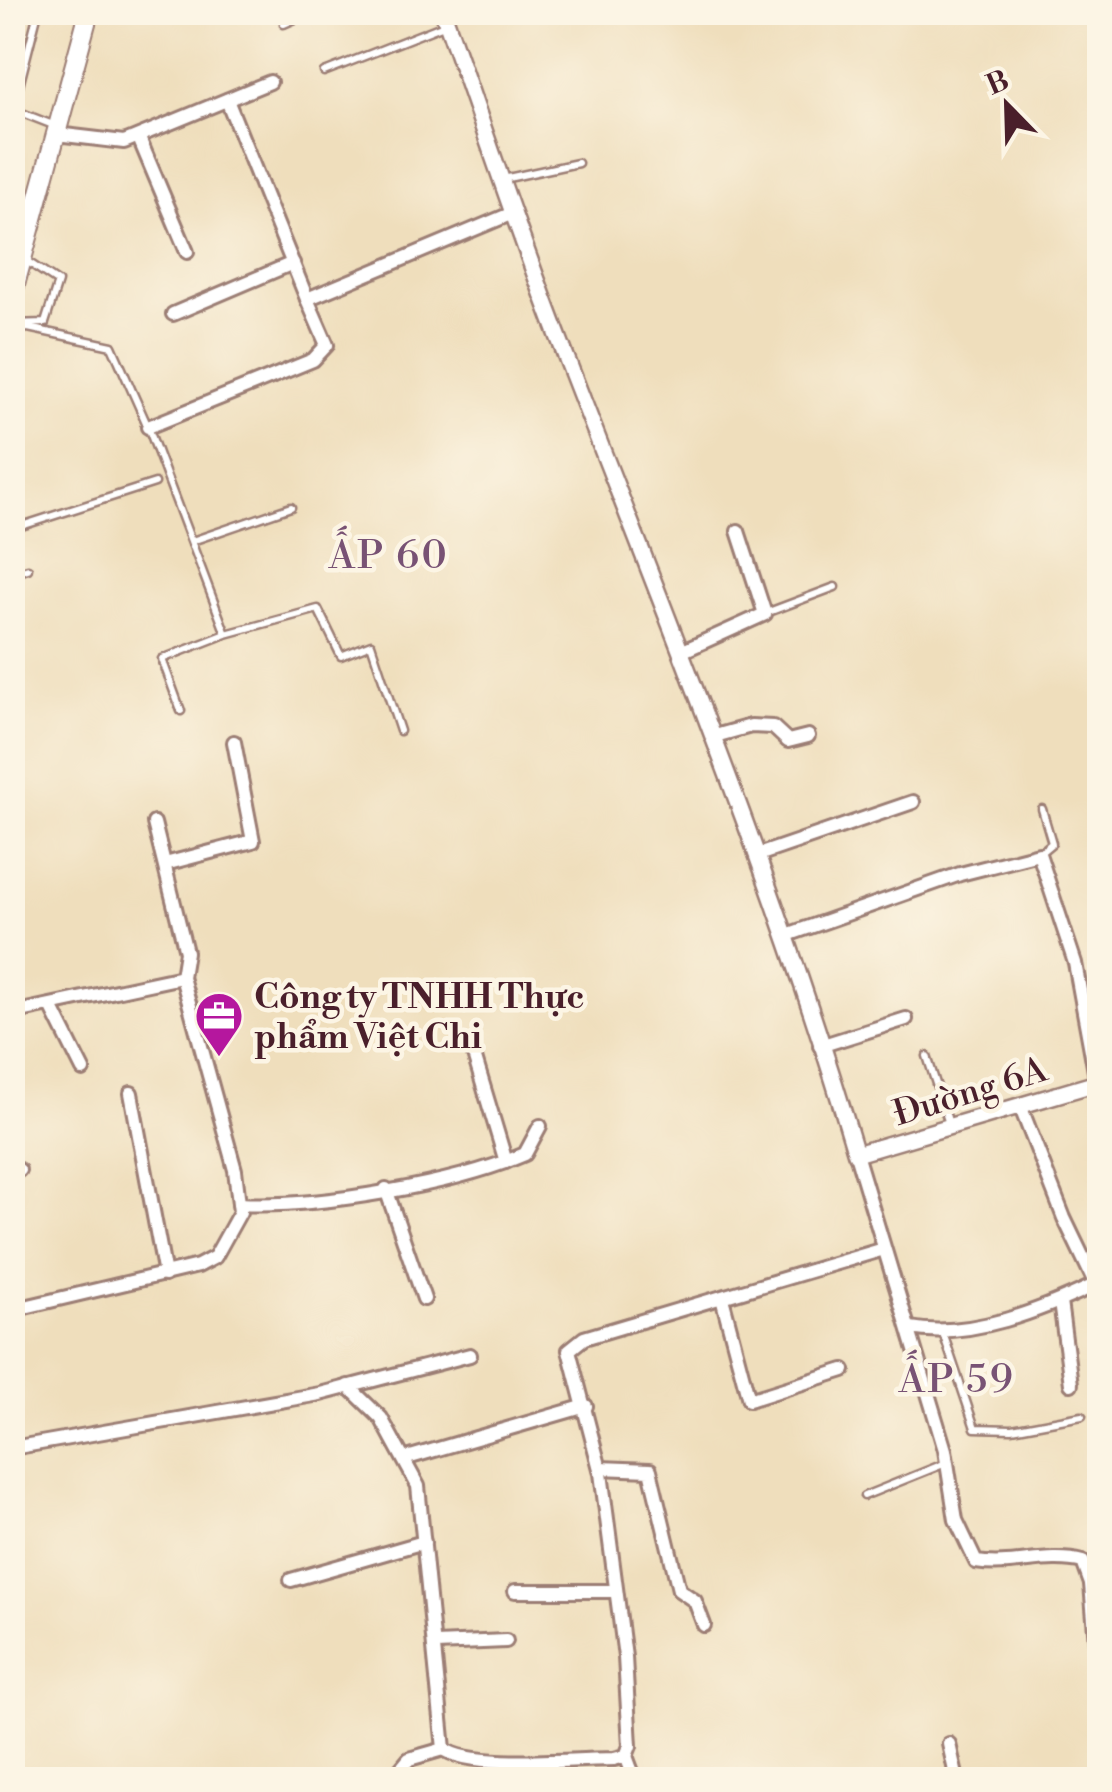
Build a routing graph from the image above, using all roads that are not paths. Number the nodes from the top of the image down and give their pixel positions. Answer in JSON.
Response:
{"nodes":[{"id":1,"x":38,"y":12,"type":"edge"},
{"id":2,"x":89,"y":12,"type":"edge"},
{"id":3,"x":311,"y":12,"type":"edge"},
{"id":4,"x":445,"y":18,"type":"edge"},
{"id":5,"x":284,"y":24,"type":"dead end"},
{"id":6,"x":324,"y":72,"type":"dead end"},
{"id":7,"x":270,"y":82,"type":"dead end"},
{"id":8,"x":227,"y":100,"type":"junction"},
{"id":9,"x":13,"y":110,"type":"edge"},
{"id":10,"x":57,"y":131,"type":"junction"},
{"id":11,"x":139,"y":138,"type":"junction"},
{"id":12,"x":578,"y":163,"type":"dead end"},
{"id":13,"x":502,"y":179,"type":"junction"},
{"id":14,"x":512,"y":213,"type":"junction"},
{"id":15,"x":186,"y":252,"type":"dead end"},
{"id":16,"x":24,"y":260,"type":"junction"},
{"id":17,"x":293,"y":263,"type":"junction"},
{"id":18,"x":12,"y":296,"type":"edge"},
{"id":19,"x":307,"y":299,"type":"junction"},
{"id":20,"x":172,"y":314,"type":"dead end"},
{"id":21,"x":12,"y":326,"type":"edge"},
{"id":22,"x":148,"y":426,"type":"junction"},
{"id":23,"x":155,"y":482,"type":"dead end"},
{"id":24,"x":292,"y":506,"type":"dead end"},
{"id":25,"x":12,"y":529,"type":"edge"},
{"id":26,"x":738,"y":530,"type":"dead end"},
{"id":27,"x":192,"y":541,"type":"junction"},
{"id":28,"x":28,"y":568,"type":"dead end"},
{"id":29,"x":12,"y":574,"type":"edge"},
{"id":30,"x":836,"y":587,"type":"dead end"},
{"id":31,"x":764,"y":614,"type":"junction"},
{"id":32,"x":226,"y":634,"type":"junction"},
{"id":33,"x":683,"y":650,"type":"junction"},
{"id":34,"x":181,"y":712,"type":"dead end"},
{"id":35,"x":400,"y":731,"type":"dead end"},
{"id":36,"x":715,"y":736,"type":"junction"},
{"id":37,"x":808,"y":736,"type":"dead end"},
{"id":38,"x":234,"y":742,"type":"dead end"},
{"id":39,"x":912,"y":802,"type":"dead end"},
{"id":40,"x":1042,"y":809,"type":"dead end"},
{"id":41,"x":154,"y":823,"type":"dead end"},
{"id":42,"x":1039,"y":854,"type":"junction"},
{"id":43,"x":758,"y":855,"type":"junction"},
{"id":44,"x":165,"y":864,"type":"junction"},
{"id":45,"x":787,"y":934,"type":"junction"},
{"id":46,"x":182,"y":977,"type":"junction"},
{"id":47,"x":50,"y":1006,"type":"junction"},
{"id":48,"x":12,"y":1013,"type":"edge"},
{"id":49,"x":906,"y":1019,"type":"dead end"},
{"id":50,"x":820,"y":1046,"type":"junction"},
{"id":51,"x":472,"y":1048,"type":"dead end"},
{"id":52,"x":927,"y":1056,"type":"dead end"},
{"id":53,"x":83,"y":1070,"type":"dead end"},
{"id":54,"x":1098,"y":1083,"type":"edge"},
{"id":55,"x":131,"y":1093,"type":"dead end"},
{"id":56,"x":1021,"y":1108,"type":"junction"},
{"id":57,"x":540,"y":1126,"type":"dead end"},
{"id":58,"x":950,"y":1128,"type":"junction"},
{"id":59,"x":856,"y":1154,"type":"junction"},
{"id":60,"x":506,"y":1162,"type":"junction"},
{"id":61,"x":386,"y":1189,"type":"junction"},
{"id":62,"x":239,"y":1204,"type":"junction"},
{"id":63,"x":884,"y":1248,"type":"junction"},
{"id":64,"x":165,"y":1274,"type":"junction"},
{"id":65,"x":1098,"y":1289,"type":"edge"},
{"id":66,"x":722,"y":1298,"type":"junction"},
{"id":67,"x":424,"y":1299,"type":"dead end"},
{"id":68,"x":1060,"y":1302,"type":"junction"},
{"id":69,"x":12,"y":1310,"type":"edge"},
{"id":70,"x":910,"y":1328,"type":"junction"},
{"id":71,"x":943,"y":1333,"type":"junction"},
{"id":72,"x":470,"y":1355,"type":"dead end"},
{"id":73,"x":844,"y":1370,"type":"dead end"},
{"id":74,"x":1071,"y":1384,"type":"dead end"},
{"id":75,"x":348,"y":1386,"type":"junction"},
{"id":76,"x":586,"y":1406,"type":"junction"},
{"id":77,"x":1082,"y":1416,"type":"dead end"},
{"id":78,"x":12,"y":1448,"type":"edge"},
{"id":79,"x":406,"y":1458,"type":"junction"},
{"id":80,"x":947,"y":1463,"type":"junction"},
{"id":81,"x":600,"y":1468,"type":"junction"},
{"id":82,"x":864,"y":1496,"type":"dead end"},
{"id":83,"x":424,"y":1542,"type":"junction"},
{"id":84,"x":290,"y":1580,"type":"dead end"},
{"id":85,"x":516,"y":1591,"type":"dead end"},
{"id":86,"x":613,"y":1591,"type":"junction"},
{"id":87,"x":704,"y":1624,"type":"dead end"},
{"id":88,"x":506,"y":1641,"type":"dead end"},
{"id":89,"x":436,"y":1644,"type":"junction"},
{"id":90,"x":1098,"y":1666,"type":"edge"},
{"id":91,"x":1100,"y":1690,"type":"edge"},
{"id":92,"x":950,"y":1744,"type":"dead end"},
{"id":93,"x":444,"y":1749,"type":"junction"},
{"id":94,"x":626,"y":1756,"type":"junction"},
{"id":95,"x":400,"y":1780,"type":"edge"},
{"id":96,"x":634,"y":1780,"type":"edge"},
{"id":97,"x":958,"y":1780,"type":"edge"}],
"edges":[{"from":1,"to":9,"type":"lane"},
{"from":2,"to":10,"type":"main road"},
{"from":3,"to":5,"type":"lane"},
{"from":4,"to":6,"type":"lane"},
{"from":4,"to":13,"type":"street"},
{"from":7,"to":8,"type":"street"},
{"from":8,"to":11,"type":"street"},
{"from":8,"to":17,"type":"street"},
{"from":9,"to":10,"type":"lane"},
{"from":10,"to":11,"type":"street"},
{"from":10,"to":16,"type":"main road"},
{"from":11,"to":15,"type":"street"},
{"from":12,"to":13,"type":"lane"},
{"from":13,"to":14,"type":"street"},
{"from":14,"to":19,"type":"street"},
{"from":14,"to":33,"type":"street"},
{"from":16,"to":18,"type":"main road"},
{"from":16,"to":21,"type":"lane"},
{"from":17,"to":19,"type":"street"},
{"from":17,"to":20,"type":"street"},
{"from":19,"to":22,"type":"street"},
{"from":21,"to":22,"type":"lane"},
{"from":22,"to":27,"type":"lane"},
{"from":23,"to":25,"type":"lane"},
{"from":24,"to":27,"type":"lane"},
{"from":26,"to":31,"type":"street"},
{"from":27,"to":32,"type":"lane"},
{"from":28,"to":29,"type":"lane"},
{"from":30,"to":31,"type":"lane"},
{"from":31,"to":33,"type":"street"},
{"from":32,"to":34,"type":"lane"},
{"from":32,"to":35,"type":"lane"},
{"from":33,"to":36,"type":"street"},
{"from":36,"to":37,"type":"street"},
{"from":36,"to":43,"type":"street"},
{"from":38,"to":44,"type":"street"},
{"from":39,"to":43,"type":"street"},
{"from":40,"to":42,"type":"lane"},
{"from":41,"to":44,"type":"street"},
{"from":42,"to":45,"type":"street"},
{"from":42,"to":54,"type":"street"},
{"from":43,"to":45,"type":"street"},
{"from":44,"to":46,"type":"street"},
{"from":45,"to":50,"type":"street"},
{"from":46,"to":47,"type":"street"},
{"from":46,"to":62,"type":"street"},
{"from":47,"to":48,"type":"street"},
{"from":47,"to":53,"type":"street"},
{"from":49,"to":50,"type":"street"},
{"from":50,"to":59,"type":"street"},
{"from":51,"to":60,"type":"street"},
{"from":52,"to":58,"type":"lane"},
{"from":54,"to":56,"type":"street","name":"Đường 6A"},
{"from":55,"to":64,"type":"street"},
{"from":56,"to":58,"type":"street","name":"Đường 6A"},
{"from":56,"to":65,"type":"street"},
{"from":57,"to":60,"type":"street"},
{"from":58,"to":59,"type":"street","name":"Đường 6A"},
{"from":59,"to":63,"type":"street"},
{"from":60,"to":61,"type":"street"},
{"from":61,"to":62,"type":"street"},
{"from":61,"to":67,"type":"street"},
{"from":62,"to":64,"type":"street"},
{"from":63,"to":66,"type":"street"},
{"from":63,"to":70,"type":"street"},
{"from":64,"to":69,"type":"street"},
{"from":65,"to":68,"type":"street"},
{"from":66,"to":73,"type":"street"},
{"from":66,"to":76,"type":"street"},
{"from":68,"to":71,"type":"street"},
{"from":68,"to":74,"type":"street"},
{"from":70,"to":71,"type":"street"},
{"from":70,"to":80,"type":"street"},
{"from":71,"to":77,"type":"lane"},
{"from":72,"to":75,"type":"street"},
{"from":75,"to":78,"type":"street"},
{"from":75,"to":79,"type":"street"},
{"from":76,"to":79,"type":"street"},
{"from":76,"to":81,"type":"street"},
{"from":79,"to":83,"type":"street"},
{"from":80,"to":82,"type":"lane"},
{"from":80,"to":90,"type":"street"},
{"from":81,"to":86,"type":"street"},
{"from":81,"to":87,"type":"street"},
{"from":83,"to":84,"type":"street"},
{"from":83,"to":89,"type":"street"},
{"from":85,"to":86,"type":"street"},
{"from":86,"to":94,"type":"street"},
{"from":88,"to":89,"type":"street"},
{"from":89,"to":93,"type":"street"},
{"from":90,"to":91,"type":"street"},
{"from":92,"to":97,"type":"street"},
{"from":93,"to":94,"type":"street"},
{"from":93,"to":95,"type":"street"},
{"from":94,"to":96,"type":"street"}]}
